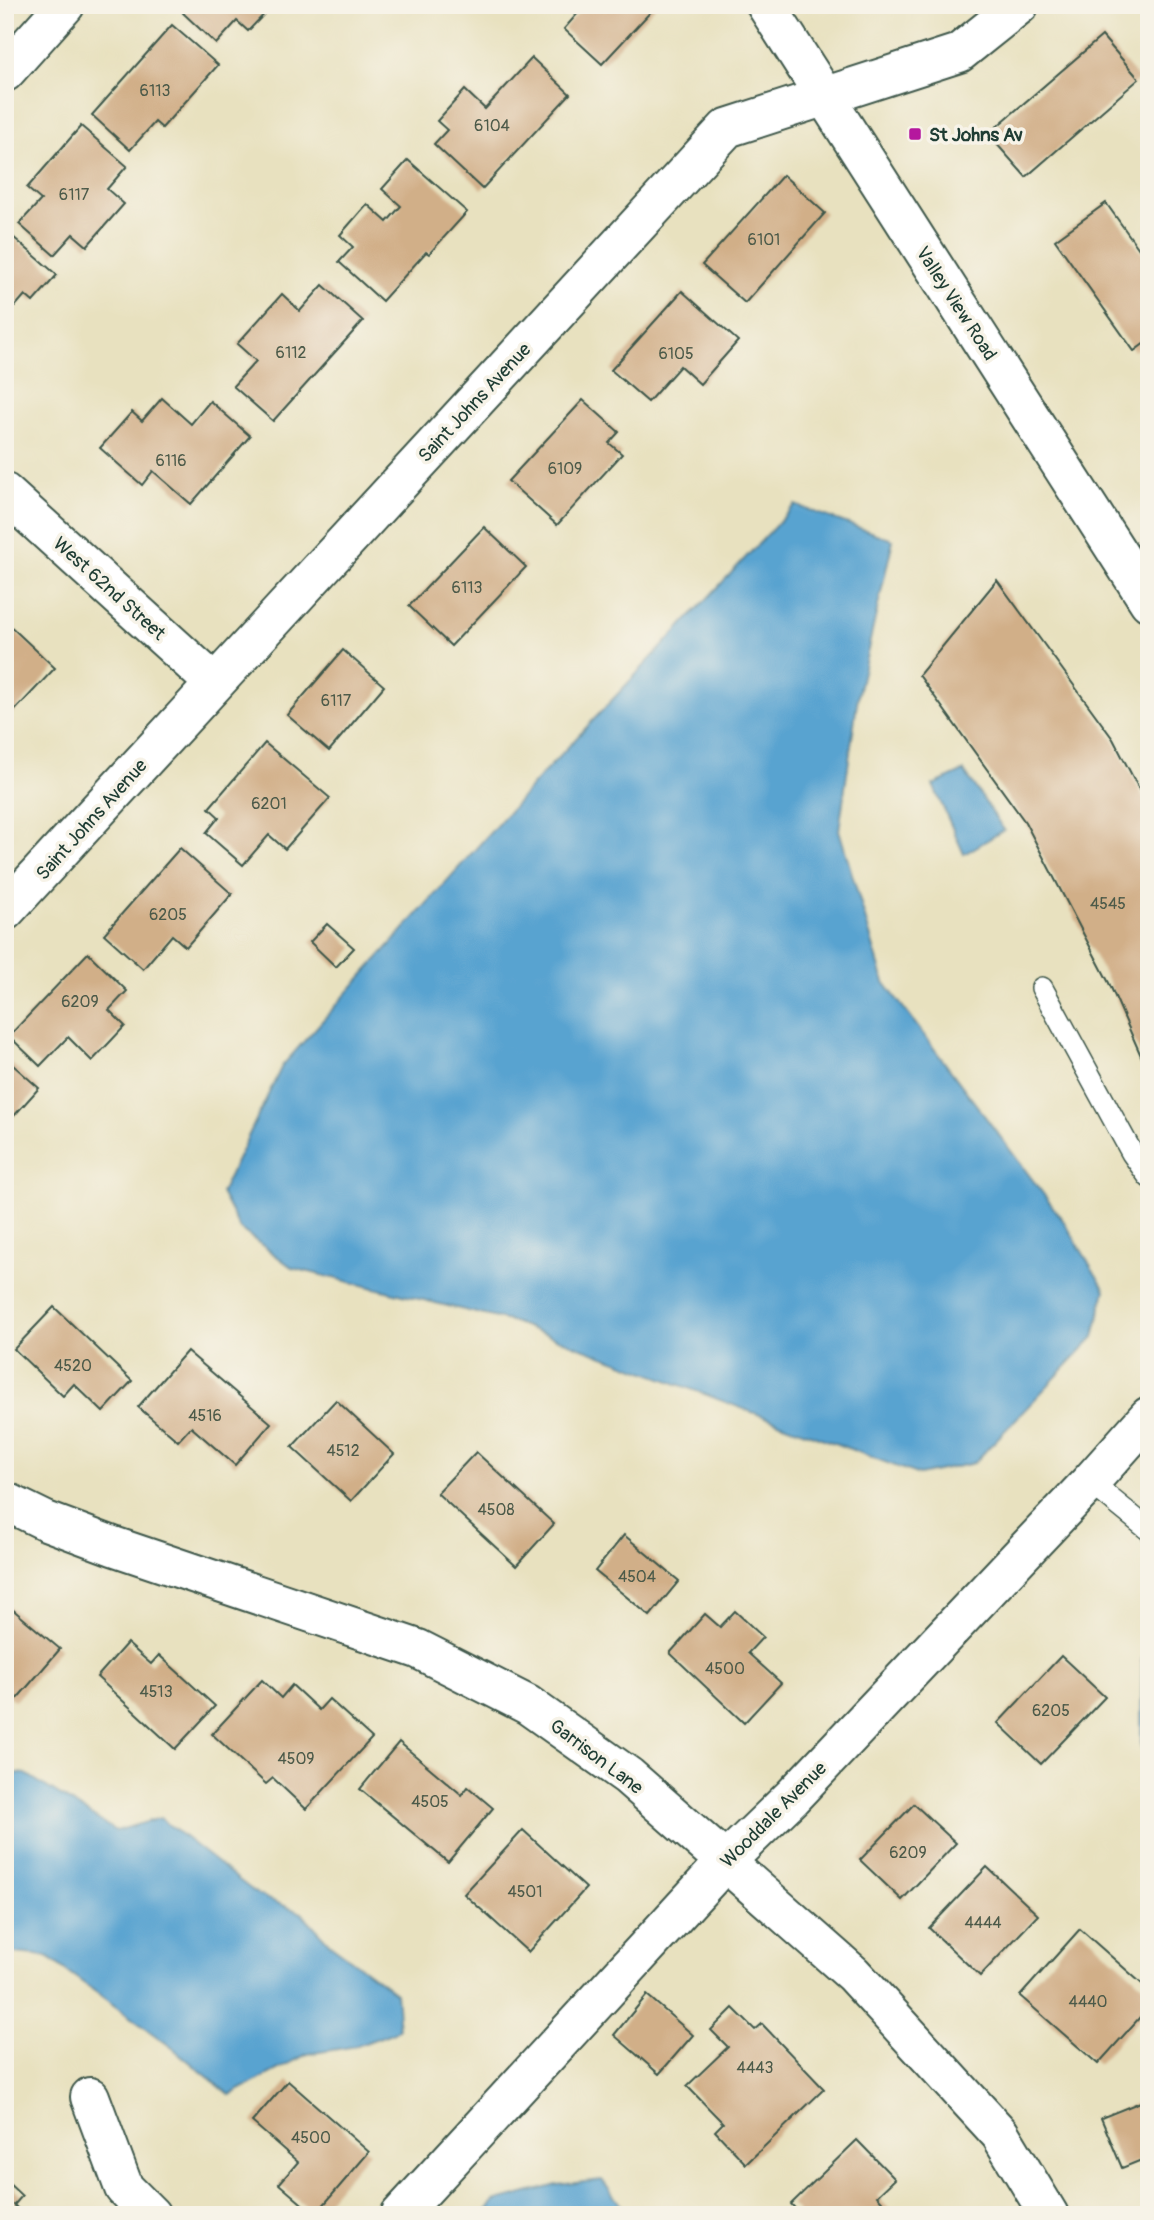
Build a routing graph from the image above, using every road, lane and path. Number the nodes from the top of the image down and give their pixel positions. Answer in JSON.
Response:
{"nodes":[{"id":1,"x":65,"y":5,"type":"edge"},
{"id":2,"x":766,"y":5,"type":"edge"},
{"id":3,"x":1019,"y":5,"type":"edge"},
{"id":4,"x":5,"y":72,"type":"edge"},
{"id":5,"x":825,"y":97,"type":"junction"},
{"id":6,"x":5,"y":493,"type":"edge"},
{"id":7,"x":1149,"y":602,"type":"edge"},
{"id":8,"x":214,"y":683,"type":"junction"},
{"id":9,"x":5,"y":911,"type":"edge"},
{"id":10,"x":1042,"y":988,"type":"dead end"},
{"id":11,"x":1149,"y":1177,"type":"edge"},
{"id":12,"x":1149,"y":1416,"type":"edge"},
{"id":13,"x":1090,"y":1482,"type":"junction"},
{"id":14,"x":5,"y":1501,"type":"edge"},
{"id":15,"x":1149,"y":1530,"type":"edge"},
{"id":16,"x":725,"y":1862,"type":"junction"},
{"id":17,"x":90,"y":2097,"type":"dead end"},
{"id":18,"x":151,"y":2215,"type":"edge"},
{"id":19,"x":400,"y":2215,"type":"edge"},
{"id":20,"x":1049,"y":2215,"type":"edge"}],
"edges":[{"from":1,"to":4,"type":"street"},
{"from":2,"to":5,"type":"street","name":"Valley View Road"},
{"from":3,"to":5,"type":"street","name":"Saint Johns Avenue"},
{"from":5,"to":7,"type":"street","name":"Valley View Road"},
{"from":5,"to":8,"type":"street","name":"Saint Johns Avenue"},
{"from":6,"to":8,"type":"street","name":"West 62nd Street"},
{"from":8,"to":9,"type":"street","name":"Saint Johns Avenue"},
{"from":10,"to":11,"type":"lane"},
{"from":12,"to":13,"type":"street","name":"Wooddale Avenue"},
{"from":13,"to":15,"type":"lane"},
{"from":13,"to":16,"type":"street","name":"Wooddale Avenue"},
{"from":14,"to":16,"type":"street","name":"Garrison Lane"},
{"from":16,"to":19,"type":"street","name":"Wooddale Avenue"},
{"from":16,"to":20,"type":"street","name":"Garrison Lane"},
{"from":17,"to":18,"type":"street"}]}
